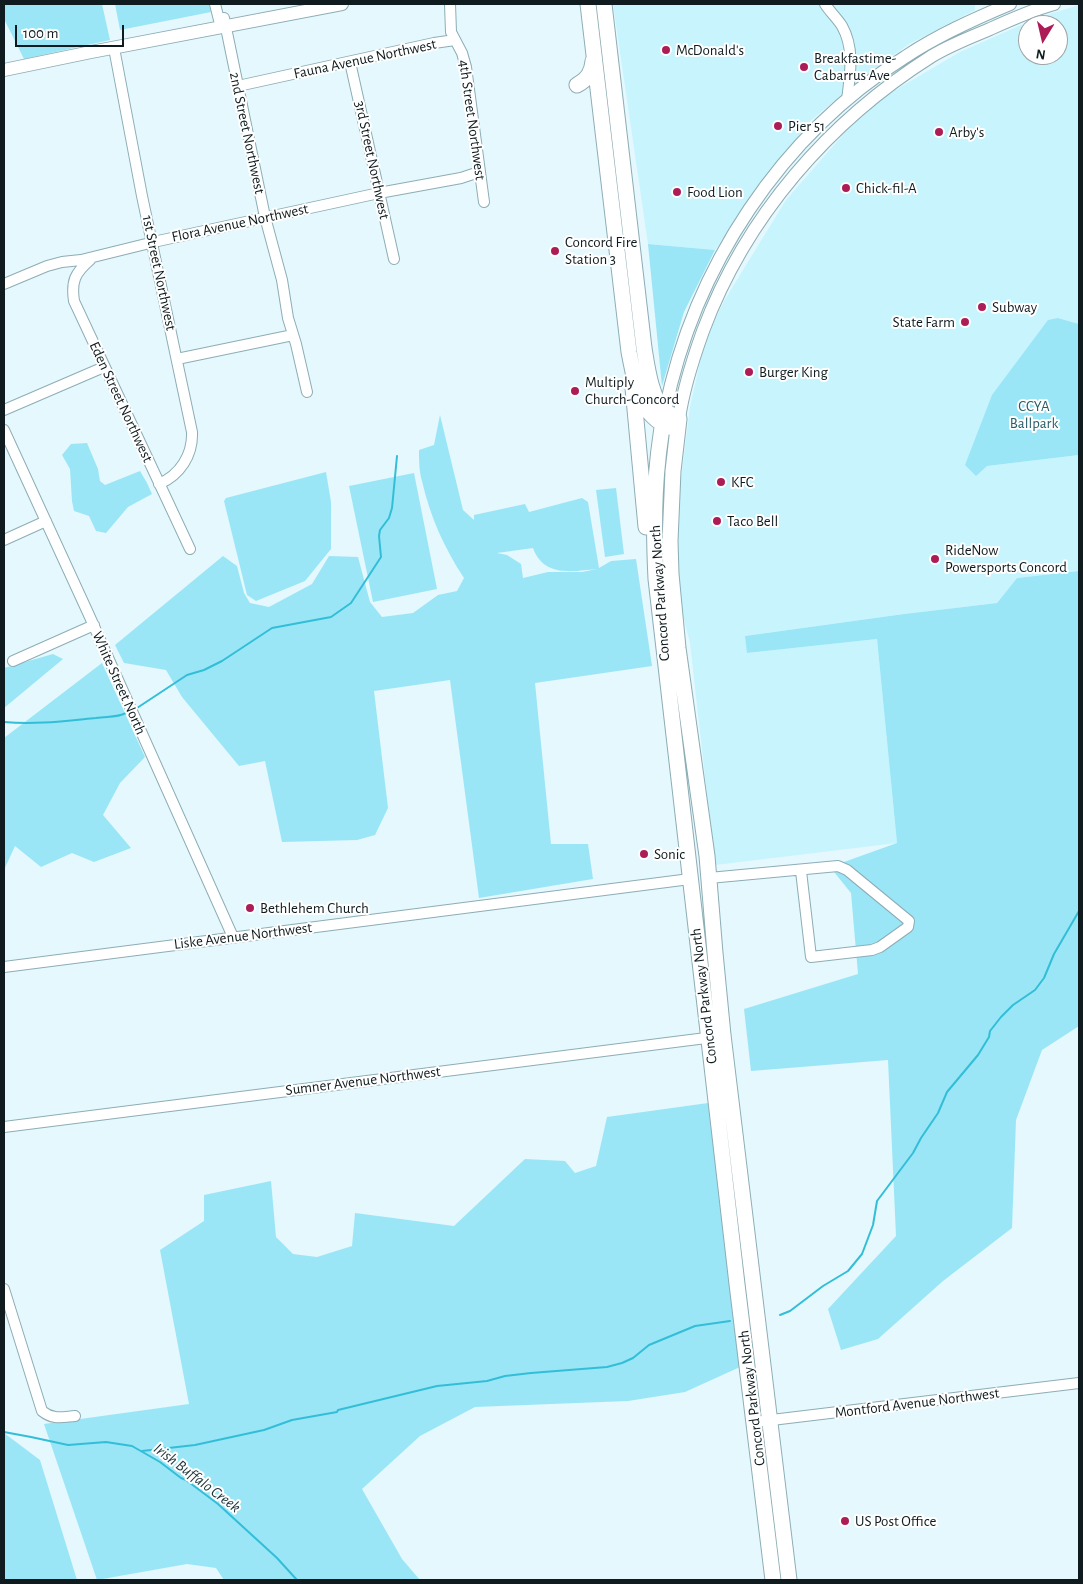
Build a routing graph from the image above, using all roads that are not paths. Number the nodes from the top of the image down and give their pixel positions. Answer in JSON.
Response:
{"nodes":[{"id":1,"x":215,"y":4,"type":"edge"},
{"id":2,"x":319,"y":4,"type":"edge"},
{"id":3,"x":342,"y":4,"type":"edge"},
{"id":4,"x":450,"y":4,"type":"edge"},
{"id":5,"x":588,"y":4,"type":"edge"},
{"id":6,"x":604,"y":4,"type":"edge"},
{"id":7,"x":826,"y":4,"type":"edge"},
{"id":8,"x":1054,"y":4,"type":"edge"},
{"id":9,"x":1004,"y":5,"type":"edge"},
{"id":10,"x":300,"y":7,"type":"edge"},
{"id":11,"x":1014,"y":18,"type":"junction"},
{"id":12,"x":223,"y":21,"type":"junction"},
{"id":13,"x":456,"y":40,"type":"junction"},
{"id":14,"x":114,"y":48,"type":"junction"},
{"id":15,"x":350,"y":62,"type":"junction"},
{"id":16,"x":4,"y":63,"type":"edge"},
{"id":17,"x":4,"y":70,"type":"edge"},
{"id":18,"x":850,"y":76,"type":"junction"},
{"id":19,"x":238,"y":86,"type":"junction"},
{"id":20,"x":862,"y":87,"type":"junction"},
{"id":21,"x":847,"y":100,"type":"junction"},
{"id":22,"x":479,"y":172,"type":"junction"},
{"id":23,"x":379,"y":193,"type":"junction"},
{"id":24,"x":484,"y":202,"type":"dead end"},
{"id":25,"x":265,"y":217,"type":"junction"},
{"id":26,"x":623,"y":237,"type":"junction"},
{"id":27,"x":152,"y":242,"type":"junction"},
{"id":28,"x":394,"y":259,"type":"dead end"},
{"id":29,"x":79,"y":264,"type":"junction"},
{"id":30,"x":4,"y":284,"type":"edge"},
{"id":31,"x":293,"y":335,"type":"junction"},
{"id":32,"x":629,"y":352,"type":"junction"},
{"id":33,"x":177,"y":359,"type":"junction"},
{"id":34,"x":104,"y":367,"type":"junction"},
{"id":35,"x":307,"y":392,"type":"dead end"},
{"id":36,"x":4,"y":410,"type":"edge"},
{"id":37,"x":664,"y":418,"type":"junction"},
{"id":38,"x":679,"y":425,"type":"junction"},
{"id":39,"x":4,"y":430,"type":"edge"},
{"id":40,"x":159,"y":484,"type":"junction"},
{"id":41,"x":46,"y":521,"type":"junction"},
{"id":42,"x":4,"y":540,"type":"edge"},
{"id":43,"x":190,"y":549,"type":"dead end"},
{"id":44,"x":656,"y":578,"type":"junction"},
{"id":45,"x":94,"y":625,"type":"junction"},
{"id":46,"x":12,"y":661,"type":"dead end"},
{"id":47,"x":684,"y":689,"type":"junction"},
{"id":48,"x":668,"y":691,"type":"junction"},
{"id":49,"x":676,"y":763,"type":"junction"},
{"id":50,"x":801,"y":871,"type":"junction"},
{"id":51,"x":709,"y":878,"type":"junction"},
{"id":52,"x":690,"y":879,"type":"junction"},
{"id":53,"x":233,"y":937,"type":"junction"},
{"id":54,"x":714,"y":953,"type":"junction"},
{"id":55,"x":4,"y":967,"type":"edge"},
{"id":56,"x":716,"y":1036,"type":"junction"},
{"id":57,"x":4,"y":1127,"type":"edge"},
{"id":58,"x":4,"y":1289,"type":"edge"},
{"id":59,"x":1079,"y":1383,"type":"edge"},
{"id":60,"x":76,"y":1416,"type":"dead end"},
{"id":61,"x":762,"y":1421,"type":"junction"},
{"id":62,"x":773,"y":1580,"type":"edge"},
{"id":63,"x":789,"y":1580,"type":"edge"}],
"edges":[{"from":1,"to":12,"type":"street","name":"2nd Street Northwest"},
{"from":2,"to":10,"type":"street"},
{"from":3,"to":10,"type":"main road"},
{"from":4,"to":13,"type":"street","name":"Fauna Avenue Northwest"},
{"from":5,"to":26,"type":"highway"},
{"from":6,"to":26,"type":"highway"},
{"from":7,"to":18,"type":"street"},
{"from":8,"to":11,"type":"main road"},
{"from":9,"to":11,"type":"main road"},
{"from":9,"to":20,"type":"main road"},
{"from":10,"to":12,"type":"main road"},
{"from":11,"to":38,"type":"main road"},
{"from":12,"to":14,"type":"main road"},
{"from":12,"to":16,"type":"main road"},
{"from":12,"to":19,"type":"street","name":"2nd Street Northwest"},
{"from":13,"to":15,"type":"street","name":"Fauna Avenue Northwest"},
{"from":13,"to":22,"type":"street","name":"4th Street Northwest"},
{"from":14,"to":17,"type":"main road"},
{"from":14,"to":27,"type":"street","name":"1st Street Northwest"},
{"from":15,"to":19,"type":"street","name":"Fauna Avenue Northwest"},
{"from":15,"to":23,"type":"street","name":"3rd Street Northwest"},
{"from":18,"to":20,"type":"street"},
{"from":18,"to":21,"type":"street"},
{"from":19,"to":25,"type":"street","name":"2nd Street Northwest"},
{"from":20,"to":21,"type":"main road"},
{"from":21,"to":37,"type":"main road"},
{"from":22,"to":23,"type":"street","name":"Flora Avenue Northwest"},
{"from":22,"to":24,"type":"street","name":"4th Street Northwest"},
{"from":23,"to":25,"type":"street","name":"Flora Avenue Northwest"},
{"from":23,"to":28,"type":"street","name":"3rd Street Northwest"},
{"from":25,"to":27,"type":"street","name":"Flora Avenue Northwest"},
{"from":25,"to":31,"type":"street","name":"2nd Street Northwest"},
{"from":26,"to":32,"type":"highway"},
{"from":26,"to":37,"type":"highway"},
{"from":27,"to":29,"type":"street","name":"Flora Avenue Northwest"},
{"from":27,"to":33,"type":"street","name":"1st Street Northwest"},
{"from":29,"to":30,"type":"street","name":"Flora Avenue Northwest"},
{"from":29,"to":34,"type":"street","name":"Eden Street Northwest"},
{"from":31,"to":33,"type":"street"},
{"from":31,"to":35,"type":"street","name":"2nd Street Northwest"},
{"from":32,"to":37,"type":"highway"},
{"from":32,"to":44,"type":"highway"},
{"from":33,"to":40,"type":"street","name":"1st Street Northwest"},
{"from":34,"to":36,"type":"street"},
{"from":34,"to":40,"type":"street","name":"Eden Street Northwest"},
{"from":37,"to":38,"type":"highway"},
{"from":37,"to":44,"type":"highway","name":"Concord Parkway North"},
{"from":38,"to":47,"type":"highway","name":"Concord Parkway North"},
{"from":39,"to":41,"type":"street","name":"White Street North"},
{"from":40,"to":43,"type":"street","name":"Eden Street Northwest"},
{"from":41,"to":42,"type":"street"},
{"from":41,"to":45,"type":"street","name":"White Street North"},
{"from":44,"to":48,"type":"highway","name":"Concord Parkway North"},
{"from":45,"to":46,"type":"street"},
{"from":45,"to":53,"type":"street","name":"White Street North"},
{"from":47,"to":48,"type":"highway"},
{"from":47,"to":51,"type":"highway","name":"Concord Parkway North"},
{"from":48,"to":49,"type":"highway","name":"Concord Parkway North"},
{"from":49,"to":51,"type":"highway"},
{"from":49,"to":52,"type":"highway","name":"Concord Parkway North"},
{"from":50,"to":50,"type":"street"},
{"from":50,"to":51,"type":"street"},
{"from":51,"to":54,"type":"highway","name":"Concord Parkway North"},
{"from":52,"to":53,"type":"street","name":"Liske Avenue Northwest"},
{"from":52,"to":54,"type":"highway"},
{"from":52,"to":56,"type":"highway","name":"Concord Parkway North"},
{"from":53,"to":55,"type":"street","name":"Liske Avenue Northwest"},
{"from":54,"to":56,"type":"highway","name":"Concord Parkway North"},
{"from":56,"to":57,"type":"street","name":"Sumner Avenue Northwest"},
{"from":56,"to":61,"type":"highway","name":"Concord Parkway North"},
{"from":58,"to":60,"type":"street"},
{"from":59,"to":61,"type":"street","name":"Montford Avenue Northwest"},
{"from":61,"to":62,"type":"highway","name":"Concord Parkway North"},
{"from":61,"to":63,"type":"highway","name":"Concord Parkway North"}]}
